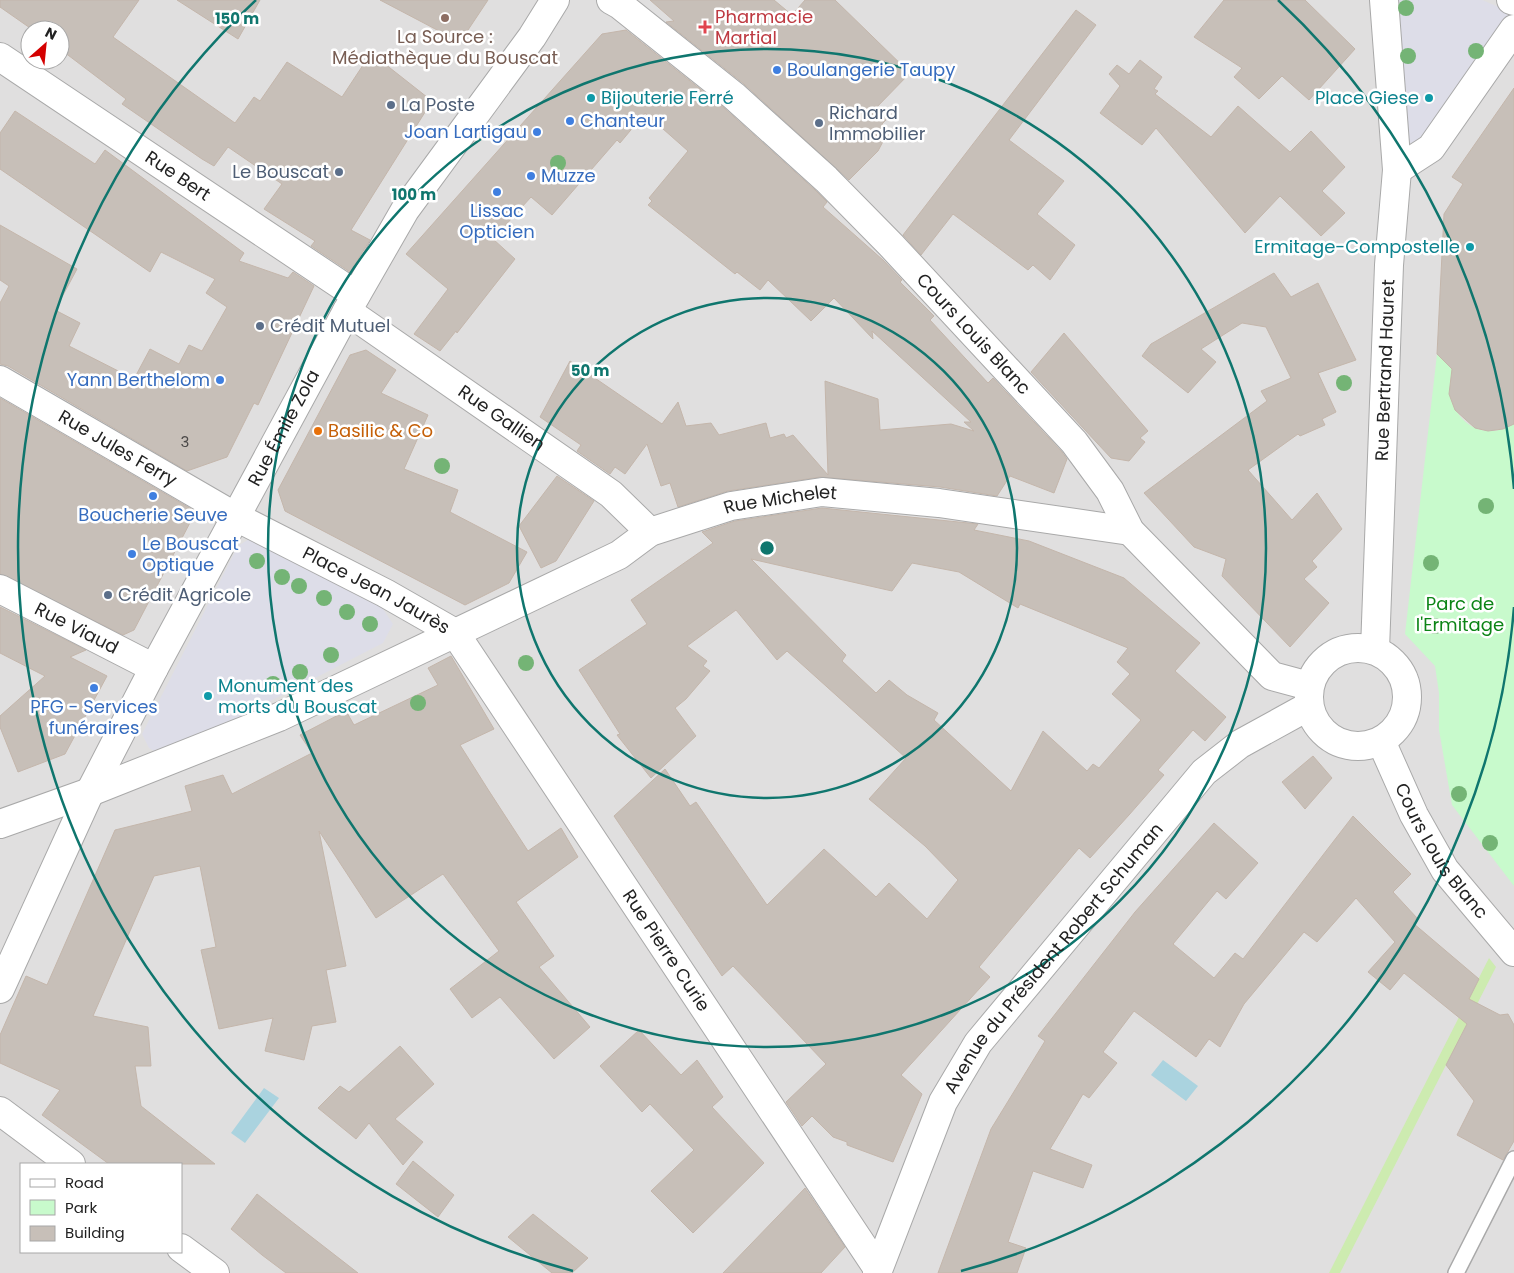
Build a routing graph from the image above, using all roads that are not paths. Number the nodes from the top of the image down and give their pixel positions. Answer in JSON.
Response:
{"nodes":[{"id":1,"x":555,"y":0,"type":"edge"},
{"id":2,"x":610,"y":0,"type":"edge"},
{"id":3,"x":1384,"y":0,"type":"edge"},
{"id":4,"x":1514,"y":29,"type":"edge"},
{"id":5,"x":0,"y":57,"type":"edge"},
{"id":6,"x":1397,"y":170,"type":"junction"},
{"id":7,"x":351,"y":303,"type":"junction"},
{"id":8,"x":0,"y":380,"type":"edge"},
{"id":9,"x":236,"y":517,"type":"junction"},
{"id":10,"x":1130,"y":531,"type":"junction"},
{"id":11,"x":650,"y":532,"type":"junction"},
{"id":12,"x":0,"y":589,"type":"edge"},
{"id":13,"x":455,"y":633,"type":"junction"},
{"id":14,"x":1375,"y":650,"type":"junction"},
{"id":15,"x":154,"y":668,"type":"junction"},
{"id":16,"x":1309,"y":696,"type":"junction"},
{"id":17,"x":1381,"y":741,"type":"junction"},
{"id":18,"x":90,"y":792,"type":"junction"},
{"id":19,"x":0,"y":824,"type":"edge"},
{"id":20,"x":1514,"y":952,"type":"edge"},
{"id":21,"x":0,"y":988,"type":"edge"},
{"id":22,"x":0,"y":1111,"type":"edge"},
{"id":23,"x":1514,"y":1159,"type":"edge"},
{"id":24,"x":70,"y":1163,"type":"edge"},
{"id":25,"x":182,"y":1249,"type":"edge"},
{"id":26,"x":878,"y":1271,"type":"edge"},
{"id":27,"x":215,"y":1273,"type":"edge"},
{"id":28,"x":1456,"y":1273,"type":"edge"}],
"edges":[{"from":1,"to":7,"type":"street","name":"Rue Émile Zola"},
{"from":2,"to":10,"type":"street","name":"Cours Louis Blanc"},
{"from":3,"to":6,"type":"street","name":"Rue Bertrand Hauret"},
{"from":4,"to":6,"type":"street"},
{"from":5,"to":7,"type":"street","name":"Rue Bert"},
{"from":6,"to":14,"type":"street","name":"Rue Bertrand Hauret"},
{"from":7,"to":9,"type":"street","name":"Rue Émile Zola"},
{"from":7,"to":11,"type":"street","name":"Rue Gallien"},
{"from":8,"to":9,"type":"street","name":"Rue Jules Ferry"},
{"from":9,"to":13,"type":"street","name":"Place Jean Jaurès"},
{"from":9,"to":15,"type":"street","name":"Rue Émile Zola"},
{"from":10,"to":11,"type":"street","name":"Rue Michelet"},
{"from":10,"to":16,"type":"street","name":"Cours Louis Blanc"},
{"from":11,"to":13,"type":"street","name":"Rue Michelet"},
{"from":12,"to":15,"type":"street","name":"Rue Viaud"},
{"from":13,"to":18,"type":"street","name":"Place Jean Jaurès"},
{"from":13,"to":26,"type":"street","name":"Rue Pierre Curie"},
{"from":14,"to":16,"type":"street"},
{"from":14,"to":17,"type":"street"},
{"from":15,"to":18,"type":"street","name":"Rue Émile Zola"},
{"from":16,"to":17,"type":"street"},
{"from":16,"to":26,"type":"street","name":"Avenue du Président Robert Schuman"},
{"from":17,"to":20,"type":"street","name":"Cours Louis Blanc"},
{"from":18,"to":19,"type":"street"},
{"from":18,"to":21,"type":"street","name":"Rue Émile Zola"},
{"from":22,"to":24,"type":"street"},
{"from":23,"to":28,"type":"lane"},
{"from":25,"to":27,"type":"street"}]}
